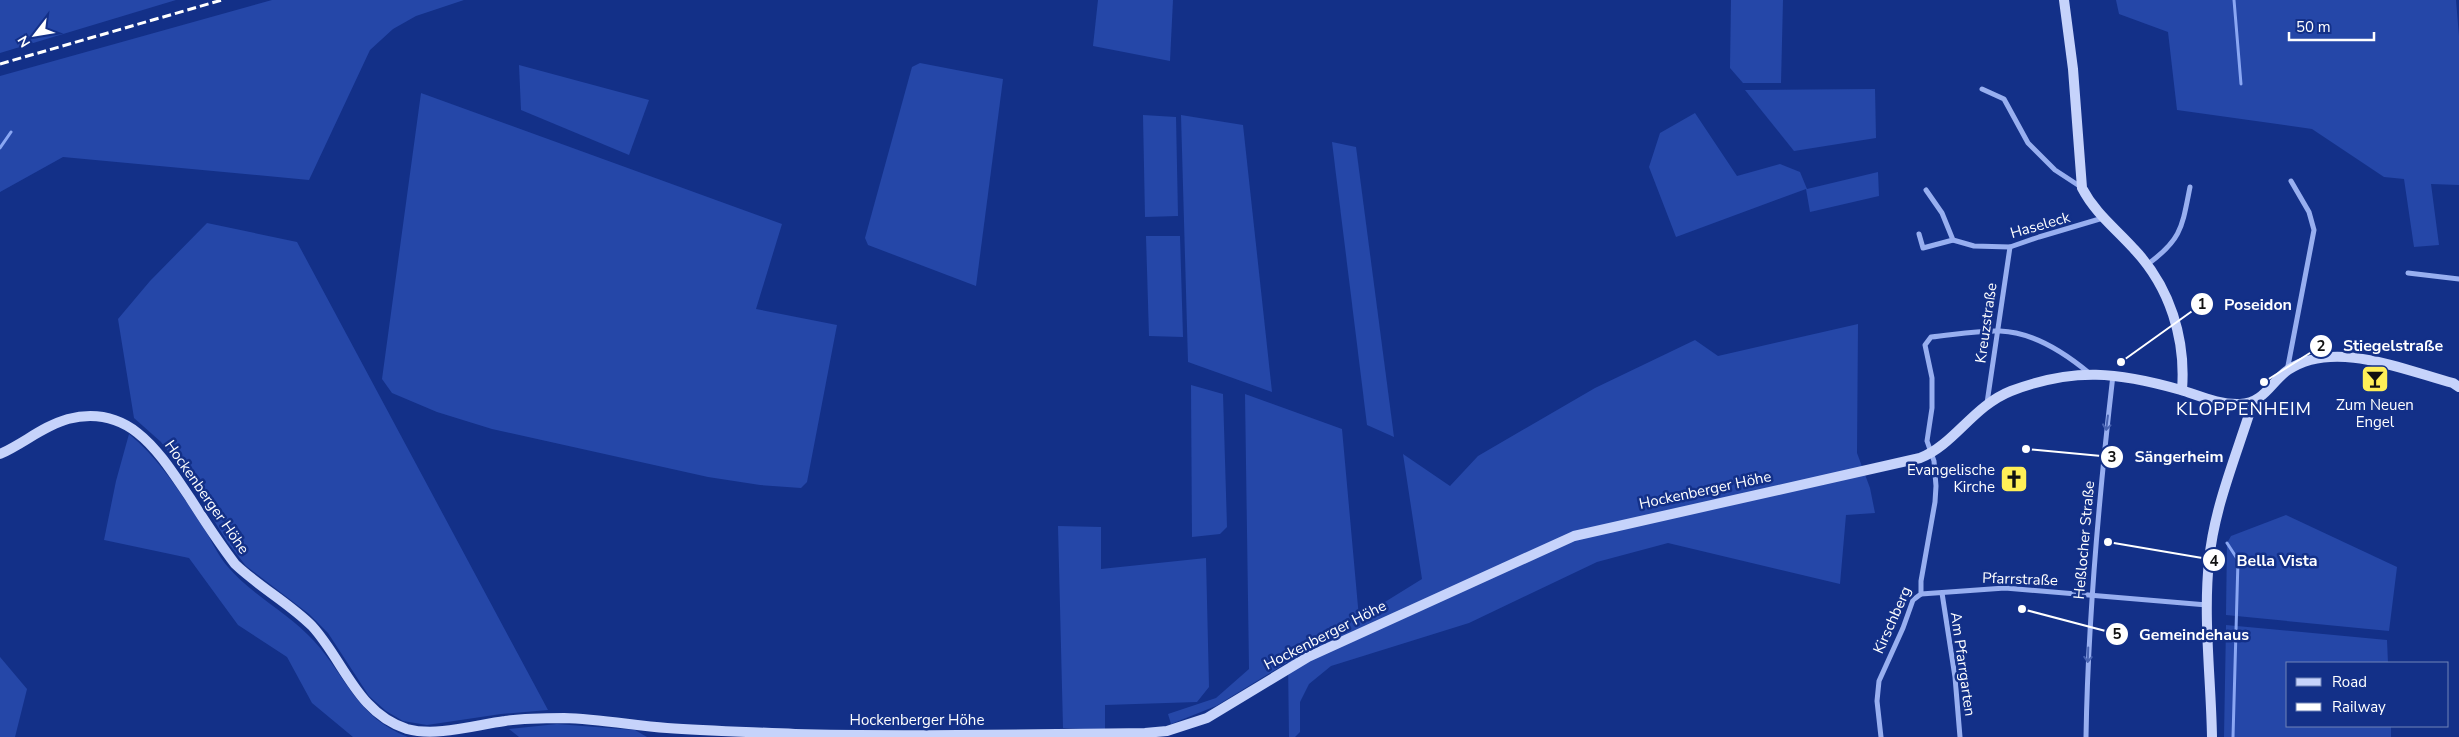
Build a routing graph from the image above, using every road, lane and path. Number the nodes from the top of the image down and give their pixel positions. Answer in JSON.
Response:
{"nodes":[{"id":1,"x":2064,"y":0,"type":"edge"},
{"id":2,"x":1982,"y":89,"type":"dead end"},
{"id":3,"x":2291,"y":181,"type":"dead end"},
{"id":4,"x":2190,"y":187,"type":"dead end"},
{"id":5,"x":2082,"y":188,"type":"junction"},
{"id":6,"x":1926,"y":190,"type":"dead end"},
{"id":7,"x":2103,"y":218,"type":"junction"},
{"id":8,"x":1919,"y":234,"type":"dead end"},
{"id":9,"x":1953,"y":240,"type":"junction"},
{"id":10,"x":2010,"y":247,"type":"junction"},
{"id":11,"x":2148,"y":264,"type":"junction"},
{"id":12,"x":2408,"y":273,"type":"dead end"},
{"id":13,"x":2459,"y":279,"type":"edge"},
{"id":14,"x":1998,"y":330,"type":"junction"},
{"id":15,"x":2287,"y":371,"type":"junction"},
{"id":16,"x":2090,"y":373,"type":"junction"},
{"id":17,"x":2113,"y":375,"type":"junction"},
{"id":18,"x":2459,"y":387,"type":"edge"},
{"id":19,"x":2182,"y":390,"type":"junction"},
{"id":20,"x":2253,"y":402,"type":"junction"},
{"id":21,"x":1987,"y":403,"type":"junction"},
{"id":22,"x":0,"y":454,"type":"edge"},
{"id":23,"x":1930,"y":454,"type":"junction"},
{"id":24,"x":1921,"y":594,"type":"junction"},
{"id":25,"x":1942,"y":594,"type":"junction"},
{"id":26,"x":2092,"y":595,"type":"junction"},
{"id":27,"x":2207,"y":605,"type":"junction"},
{"id":28,"x":1881,"y":737,"type":"edge"},
{"id":29,"x":1960,"y":737,"type":"edge"},
{"id":30,"x":2086,"y":737,"type":"edge"},
{"id":31,"x":2212,"y":737,"type":"edge"}],
"edges":[{"from":1,"to":5,"type":"street"},
{"from":2,"to":5,"type":"street"},
{"from":3,"to":15,"type":"street"},
{"from":4,"to":11,"type":"street"},
{"from":5,"to":7,"type":"street"},
{"from":6,"to":9,"type":"street"},
{"from":7,"to":10,"type":"street","name":"Haseleck"},
{"from":7,"to":11,"type":"street"},
{"from":8,"to":9,"type":"street","name":"Haseleck"},
{"from":9,"to":10,"type":"street","name":"Haseleck"},
{"from":10,"to":14,"type":"street","name":"Kreuzstraße"},
{"from":11,"to":19,"type":"street"},
{"from":12,"to":13,"type":"street"},
{"from":14,"to":16,"type":"street"},
{"from":14,"to":21,"type":"street","name":"Kreuzstraße"},
{"from":14,"to":23,"type":"street","name":"Kirschberg"},
{"from":15,"to":18,"type":"street"},
{"from":15,"to":20,"type":"street"},
{"from":16,"to":17,"type":"street"},
{"from":16,"to":21,"type":"street"},
{"from":17,"to":19,"type":"street"},
{"from":17,"to":26,"type":"street","name":"Heßlocher Straße","one_way":true},
{"from":19,"to":20,"type":"street"},
{"from":20,"to":27,"type":"street"},
{"from":21,"to":23,"type":"street"},
{"from":22,"to":23,"type":"street","name":"Hockenberger Höhe"},
{"from":23,"to":24,"type":"street","name":"Kirschberg"},
{"from":24,"to":25,"type":"street","name":"Pfarrstraße"},
{"from":24,"to":28,"type":"street","name":"Kirschberg"},
{"from":25,"to":26,"type":"street","name":"Pfarrstraße"},
{"from":25,"to":29,"type":"street","name":"Am Pfarrgarten"},
{"from":26,"to":27,"type":"street","name":"Pfarrstraße"},
{"from":26,"to":30,"type":"street","name":"Heßlocher Straße","one_way":true},
{"from":27,"to":31,"type":"street"}]}
